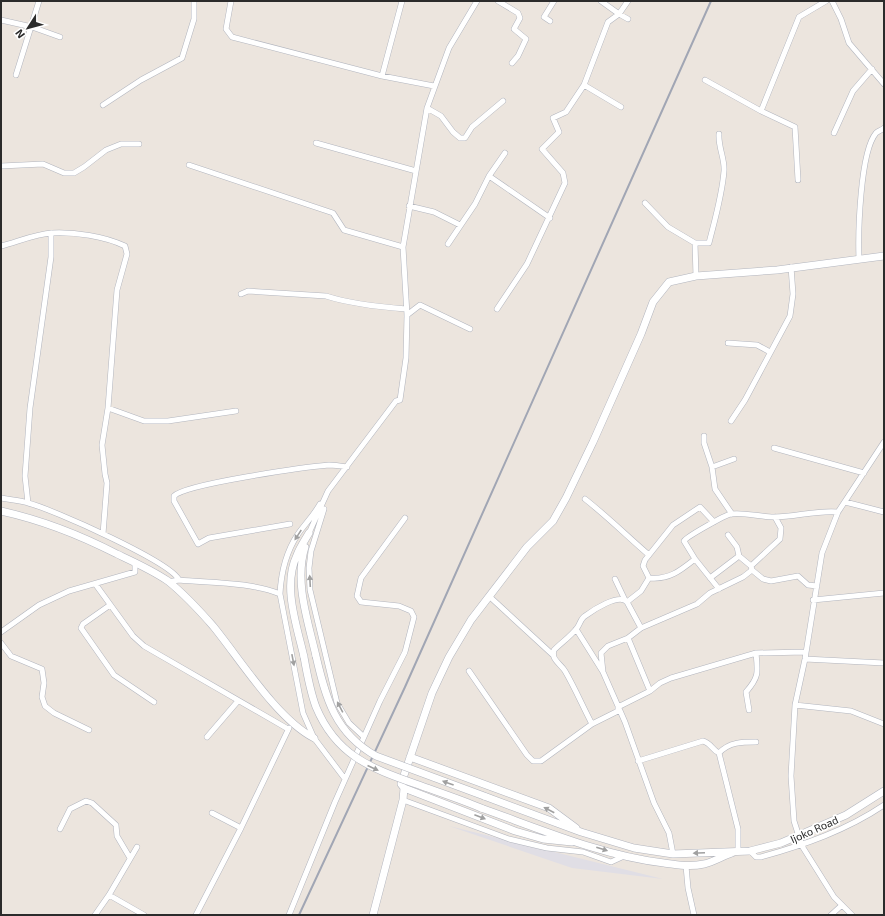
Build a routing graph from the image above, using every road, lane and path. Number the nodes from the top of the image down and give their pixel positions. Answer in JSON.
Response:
{"nodes":[{"id":1,"x":39,"y":1,"type":"edge"},
{"id":2,"x":194,"y":1,"type":"edge"},
{"id":3,"x":231,"y":1,"type":"edge"},
{"id":4,"x":402,"y":1,"type":"edge"},
{"id":5,"x":477,"y":1,"type":"edge"},
{"id":6,"x":498,"y":1,"type":"edge"},
{"id":7,"x":554,"y":1,"type":"edge"},
{"id":8,"x":601,"y":1,"type":"edge"},
{"id":9,"x":628,"y":1,"type":"edge"},
{"id":10,"x":826,"y":1,"type":"edge"},
{"id":11,"x":832,"y":1,"type":"edge"},
{"id":12,"x":619,"y":14,"type":"junction"},
{"id":13,"x":628,"y":19,"type":"dead end"},
{"id":14,"x":1,"y":20,"type":"edge"},
{"id":15,"x":550,"y":20,"type":"dead end"},
{"id":16,"x":32,"y":27,"type":"junction"},
{"id":17,"x":60,"y":37,"type":"dead end"},
{"id":18,"x":512,"y":63,"type":"dead end"},
{"id":19,"x":872,"y":69,"type":"junction"},
{"id":20,"x":16,"y":75,"type":"dead end"},
{"id":21,"x":382,"y":76,"type":"junction"},
{"id":22,"x":705,"y":80,"type":"dead end"},
{"id":23,"x":884,"y":84,"type":"edge"},
{"id":24,"x":584,"y":85,"type":"junction"},
{"id":25,"x":434,"y":86,"type":"junction"},
{"id":26,"x":503,"y":101,"type":"dead end"},
{"id":27,"x":103,"y":105,"type":"dead end"},
{"id":28,"x":621,"y":107,"type":"dead end"},
{"id":29,"x":427,"y":108,"type":"junction"},
{"id":30,"x":761,"y":111,"type":"junction"},
{"id":31,"x":884,"y":128,"type":"edge"},
{"id":32,"x":834,"y":133,"type":"dead end"},
{"id":33,"x":719,"y":134,"type":"dead end"},
{"id":34,"x":316,"y":143,"type":"dead end"},
{"id":35,"x":139,"y":144,"type":"dead end"},
{"id":36,"x":505,"y":153,"type":"dead end"},
{"id":37,"x":189,"y":165,"type":"dead end"},
{"id":38,"x":1,"y":166,"type":"edge"},
{"id":39,"x":416,"y":171,"type":"junction"},
{"id":40,"x":488,"y":176,"type":"junction"},
{"id":41,"x":798,"y":180,"type":"dead end"},
{"id":42,"x":645,"y":203,"type":"dead end"},
{"id":43,"x":409,"y":206,"type":"junction"},
{"id":44,"x":550,"y":218,"type":"junction"},
{"id":45,"x":460,"y":225,"type":"junction"},
{"id":46,"x":51,"y":233,"type":"junction"},
{"id":47,"x":695,"y":243,"type":"junction"},
{"id":48,"x":448,"y":244,"type":"dead end"},
{"id":49,"x":1,"y":246,"type":"edge"},
{"id":50,"x":403,"y":247,"type":"junction"},
{"id":51,"x":884,"y":256,"type":"edge"},
{"id":52,"x":859,"y":259,"type":"junction"},
{"id":53,"x":791,"y":267,"type":"junction"},
{"id":54,"x":696,"y":276,"type":"junction"},
{"id":55,"x":241,"y":294,"type":"dead end"},
{"id":56,"x":497,"y":309,"type":"dead end"},
{"id":57,"x":406,"y":312,"type":"junction"},
{"id":58,"x":470,"y":329,"type":"dead end"},
{"id":59,"x":728,"y":343,"type":"dead end"},
{"id":60,"x":770,"y":352,"type":"junction"},
{"id":61,"x":108,"y":408,"type":"junction"},
{"id":62,"x":236,"y":412,"type":"dead end"},
{"id":63,"x":730,"y":421,"type":"dead end"},
{"id":64,"x":704,"y":436,"type":"dead end"},
{"id":65,"x":884,"y":442,"type":"edge"},
{"id":66,"x":774,"y":448,"type":"dead end"},
{"id":67,"x":734,"y":459,"type":"dead end"},
{"id":68,"x":347,"y":467,"type":"junction"},
{"id":69,"x":712,"y":467,"type":"junction"},
{"id":70,"x":864,"y":473,"type":"junction"},
{"id":71,"x":328,"y":491,"type":"junction"},
{"id":72,"x":1,"y":498,"type":"edge"},
{"id":73,"x":585,"y":499,"type":"dead end"},
{"id":74,"x":845,"y":502,"type":"junction"},
{"id":75,"x":28,"y":503,"type":"junction"},
{"id":76,"x":1,"y":511,"type":"edge"},
{"id":77,"x":838,"y":512,"type":"junction"},
{"id":78,"x":884,"y":512,"type":"edge"},
{"id":79,"x":732,"y":514,"type":"junction"},
{"id":80,"x":775,"y":517,"type":"junction"},
{"id":81,"x":405,"y":518,"type":"dead end"},
{"id":82,"x":714,"y":522,"type":"junction"},
{"id":83,"x":290,"y":524,"type":"dead end"},
{"id":84,"x":309,"y":533,"type":"junction"},
{"id":85,"x":103,"y":534,"type":"junction"},
{"id":86,"x":728,"y":535,"type":"dead end"},
{"id":87,"x":649,"y":556,"type":"junction"},
{"id":88,"x":739,"y":556,"type":"junction"},
{"id":89,"x":695,"y":559,"type":"junction"},
{"id":90,"x":135,"y":562,"type":"junction"},
{"id":91,"x":752,"y":568,"type":"junction"},
{"id":92,"x":649,"y":578,"type":"junction"},
{"id":93,"x":710,"y":578,"type":"junction"},
{"id":94,"x":615,"y":579,"type":"dead end"},
{"id":95,"x":179,"y":580,"type":"junction"},
{"id":96,"x":168,"y":582,"type":"junction"},
{"id":97,"x":96,"y":585,"type":"junction"},
{"id":98,"x":817,"y":586,"type":"junction"},
{"id":99,"x":719,"y":589,"type":"junction"},
{"id":100,"x":884,"y":593,"type":"edge"},
{"id":101,"x":280,"y":594,"type":"junction"},
{"id":102,"x":490,"y":597,"type":"junction"},
{"id":103,"x":813,"y":600,"type":"junction"},
{"id":104,"x":626,"y":601,"type":"junction"},
{"id":105,"x":110,"y":605,"type":"junction"},
{"id":106,"x":641,"y":628,"type":"junction"},
{"id":107,"x":576,"y":629,"type":"junction"},
{"id":108,"x":1,"y":632,"type":"edge"},
{"id":109,"x":628,"y":638,"type":"junction"},
{"id":110,"x":1,"y":644,"type":"edge"},
{"id":111,"x":805,"y":652,"type":"junction"},
{"id":112,"x":756,"y":653,"type":"junction"},
{"id":113,"x":553,"y":655,"type":"junction"},
{"id":114,"x":805,"y":659,"type":"junction"},
{"id":115,"x":884,"y":663,"type":"edge"},
{"id":116,"x":469,"y":671,"type":"dead end"},
{"id":117,"x":603,"y":672,"type":"junction"},
{"id":118,"x":650,"y":691,"type":"junction"},
{"id":119,"x":238,"y":701,"type":"junction"},
{"id":120,"x":154,"y":702,"type":"dead end"},
{"id":121,"x":795,"y":705,"type":"junction"},
{"id":122,"x":618,"y":707,"type":"junction"},
{"id":123,"x":749,"y":710,"type":"dead end"},
{"id":124,"x":592,"y":724,"type":"junction"},
{"id":125,"x":884,"y":724,"type":"edge"},
{"id":126,"x":291,"y":727,"type":"junction"},
{"id":127,"x":89,"y":730,"type":"dead end"},
{"id":128,"x":207,"y":737,"type":"dead end"},
{"id":129,"x":364,"y":737,"type":"junction"},
{"id":130,"x":314,"y":738,"type":"junction"},
{"id":131,"x":756,"y":742,"type":"dead end"},
{"id":132,"x":719,"y":753,"type":"junction"},
{"id":133,"x":410,"y":757,"type":"junction"},
{"id":134,"x":638,"y":761,"type":"junction"},
{"id":135,"x":345,"y":779,"type":"junction"},
{"id":136,"x":404,"y":788,"type":"junction"},
{"id":137,"x":882,"y":793,"type":"edge"},
{"id":138,"x":403,"y":800,"type":"junction"},
{"id":139,"x":884,"y":804,"type":"edge"},
{"id":140,"x":212,"y":813,"type":"dead end"},
{"id":141,"x":241,"y":828,"type":"junction"},
{"id":142,"x":60,"y":829,"type":"dead end"},
{"id":143,"x":581,"y":832,"type":"junction"},
{"id":144,"x":799,"y":836,"type":"junction"},
{"id":145,"x":578,"y":842,"type":"junction"},
{"id":146,"x":802,"y":846,"type":"junction"},
{"id":147,"x":137,"y":847,"type":"dead end"},
{"id":148,"x":738,"y":850,"type":"junction"},
{"id":149,"x":750,"y":851,"type":"junction"},
{"id":150,"x":673,"y":854,"type":"junction"},
{"id":151,"x":624,"y":856,"type":"junction"},
{"id":152,"x":130,"y":858,"type":"junction"},
{"id":153,"x":686,"y":866,"type":"junction"},
{"id":154,"x":109,"y":895,"type":"junction"},
{"id":155,"x":842,"y":905,"type":"junction"},
{"id":156,"x":95,"y":915,"type":"edge"},
{"id":157,"x":144,"y":915,"type":"edge"},
{"id":158,"x":196,"y":915,"type":"edge"},
{"id":159,"x":290,"y":915,"type":"edge"},
{"id":160,"x":373,"y":915,"type":"edge"},
{"id":161,"x":694,"y":915,"type":"edge"},
{"id":162,"x":831,"y":915,"type":"edge"},
{"id":163,"x":852,"y":915,"type":"edge"}],
"edges":[{"from":1,"to":16,"type":"street"},
{"from":2,"to":27,"type":"street"},
{"from":3,"to":21,"type":"street"},
{"from":4,"to":21,"type":"street"},
{"from":5,"to":25,"type":"street"},
{"from":6,"to":18,"type":"street"},
{"from":7,"to":15,"type":"street"},
{"from":8,"to":12,"type":"street"},
{"from":9,"to":12,"type":"street"},
{"from":10,"to":30,"type":"street"},
{"from":11,"to":19,"type":"street"},
{"from":12,"to":13,"type":"street"},
{"from":12,"to":24,"type":"street"},
{"from":14,"to":16,"type":"street"},
{"from":16,"to":17,"type":"street"},
{"from":16,"to":20,"type":"street"},
{"from":19,"to":23,"type":"street"},
{"from":19,"to":32,"type":"street"},
{"from":21,"to":25,"type":"street"},
{"from":22,"to":30,"type":"street"},
{"from":24,"to":28,"type":"street"},
{"from":24,"to":44,"type":"street"},
{"from":25,"to":29,"type":"street"},
{"from":26,"to":29,"type":"street"},
{"from":29,"to":39,"type":"street"},
{"from":30,"to":41,"type":"street"},
{"from":31,"to":52,"type":"street"},
{"from":33,"to":47,"type":"street"},
{"from":34,"to":39,"type":"street"},
{"from":35,"to":38,"type":"street"},
{"from":36,"to":40,"type":"street"},
{"from":37,"to":50,"type":"street"},
{"from":39,"to":43,"type":"street"},
{"from":40,"to":44,"type":"street"},
{"from":40,"to":45,"type":"street"},
{"from":42,"to":47,"type":"street"},
{"from":43,"to":45,"type":"street"},
{"from":43,"to":50,"type":"street"},
{"from":44,"to":56,"type":"street"},
{"from":45,"to":48,"type":"street"},
{"from":46,"to":49,"type":"street"},
{"from":46,"to":61,"type":"street"},
{"from":46,"to":75,"type":"street"},
{"from":47,"to":54,"type":"street"},
{"from":50,"to":57,"type":"street"},
{"from":51,"to":52,"type":"main road"},
{"from":52,"to":53,"type":"main road"},
{"from":53,"to":54,"type":"main road"},
{"from":53,"to":60,"type":"street"},
{"from":54,"to":102,"type":"main road"},
{"from":55,"to":57,"type":"street"},
{"from":57,"to":58,"type":"street"},
{"from":57,"to":68,"type":"street"},
{"from":59,"to":60,"type":"street"},
{"from":60,"to":63,"type":"street"},
{"from":61,"to":62,"type":"street"},
{"from":61,"to":85,"type":"street"},
{"from":64,"to":69,"type":"street"},
{"from":65,"to":70,"type":"street"},
{"from":66,"to":70,"type":"street"},
{"from":67,"to":69,"type":"street"},
{"from":68,"to":71,"type":"street"},
{"from":68,"to":83,"type":"street"},
{"from":69,"to":79,"type":"street"},
{"from":70,"to":74,"type":"street"},
{"from":71,"to":84,"type":"street"},
{"from":71,"to":101,"type":"street","one_way":true},
{"from":129,"to":71,"type":"street","one_way":true},
{"from":72,"to":75,"type":"street"},
{"from":73,"to":87,"type":"street"},
{"from":74,"to":77,"type":"street"},
{"from":74,"to":78,"type":"street"},
{"from":75,"to":85,"type":"street"},
{"from":76,"to":90,"type":"main road"},
{"from":77,"to":80,"type":"street"},
{"from":77,"to":98,"type":"street"},
{"from":79,"to":80,"type":"street"},
{"from":79,"to":82,"type":"street"},
{"from":80,"to":91,"type":"street"},
{"from":81,"to":129,"type":"street"},
{"from":82,"to":87,"type":"street"},
{"from":82,"to":89,"type":"street"},
{"from":143,"to":84,"type":"main road","name":"Ijoko Road","one_way":true,"bridge":true},
{"from":84,"to":145,"type":"main road","one_way":true,"bridge":true},
{"from":85,"to":95,"type":"street"},
{"from":86,"to":88,"type":"street"},
{"from":87,"to":92,"type":"street"},
{"from":88,"to":91,"type":"street"},
{"from":88,"to":93,"type":"street"},
{"from":89,"to":92,"type":"street"},
{"from":89,"to":93,"type":"street"},
{"from":90,"to":96,"type":"main road"},
{"from":90,"to":97,"type":"street"},
{"from":91,"to":98,"type":"street"},
{"from":91,"to":99,"type":"street"},
{"from":92,"to":104,"type":"street"},
{"from":93,"to":99,"type":"street"},
{"from":94,"to":104,"type":"street"},
{"from":95,"to":96,"type":"street"},
{"from":95,"to":101,"type":"street"},
{"from":96,"to":126,"type":"main road"},
{"from":97,"to":105,"type":"street"},
{"from":97,"to":108,"type":"street"},
{"from":98,"to":103,"type":"street"},
{"from":99,"to":106,"type":"street"},
{"from":100,"to":103,"type":"street"},
{"from":101,"to":130,"type":"street","one_way":true},
{"from":102,"to":113,"type":"street"},
{"from":102,"to":133,"type":"main road"},
{"from":103,"to":111,"type":"street"},
{"from":104,"to":106,"type":"street"},
{"from":104,"to":107,"type":"street"},
{"from":105,"to":119,"type":"street"},
{"from":105,"to":120,"type":"street"},
{"from":106,"to":109,"type":"street"},
{"from":107,"to":113,"type":"street"},
{"from":107,"to":117,"type":"street"},
{"from":109,"to":117,"type":"street"},
{"from":109,"to":118,"type":"street"},
{"from":110,"to":127,"type":"street"},
{"from":111,"to":112,"type":"street"},
{"from":111,"to":114,"type":"street"},
{"from":112,"to":118,"type":"street"},
{"from":112,"to":123,"type":"street"},
{"from":113,"to":124,"type":"street"},
{"from":114,"to":115,"type":"street"},
{"from":114,"to":121,"type":"street"},
{"from":116,"to":124,"type":"street"},
{"from":117,"to":122,"type":"street"},
{"from":118,"to":122,"type":"street"},
{"from":119,"to":126,"type":"street"},
{"from":119,"to":128,"type":"street"},
{"from":121,"to":125,"type":"street"},
{"from":121,"to":144,"type":"street"},
{"from":122,"to":124,"type":"street"},
{"from":122,"to":134,"type":"street"},
{"from":126,"to":130,"type":"main road"},
{"from":126,"to":141,"type":"street"},
{"from":129,"to":135,"type":"street"},
{"from":130,"to":135,"type":"street"},
{"from":131,"to":132,"type":"street"},
{"from":132,"to":134,"type":"street"},
{"from":132,"to":148,"type":"street"},
{"from":133,"to":136,"type":"main road"},
{"from":143,"to":133,"type":"main road","one_way":true},
{"from":134,"to":150,"type":"street"},
{"from":135,"to":159,"type":"street"},
{"from":136,"to":138,"type":"main road"},
{"from":136,"to":145,"type":"main road","one_way":true},
{"from":137,"to":139,"type":"street"},
{"from":137,"to":144,"type":"main road","name":"Ijoko Road"},
{"from":138,"to":151,"type":"street"},
{"from":138,"to":160,"type":"main road"},
{"from":139,"to":146,"type":"street"},
{"from":140,"to":141,"type":"street"},
{"from":141,"to":158,"type":"street"},
{"from":142,"to":152,"type":"street"},
{"from":143,"to":150,"type":"main road","name":"Ijoko Road"},
{"from":144,"to":146,"type":"street"},
{"from":144,"to":149,"type":"main road","name":"Ijoko Road"},
{"from":145,"to":151,"type":"main road","one_way":true},
{"from":146,"to":149,"type":"street"},
{"from":146,"to":155,"type":"street"},
{"from":147,"to":152,"type":"street"},
{"from":148,"to":149,"type":"main road","name":"Ijoko Road"},
{"from":148,"to":150,"type":"main road","name":"Ijoko Road","one_way":true},
{"from":148,"to":153,"type":"main road"},
{"from":151,"to":153,"type":"main road"},
{"from":152,"to":154,"type":"street"},
{"from":153,"to":161,"type":"street"},
{"from":154,"to":156,"type":"street"},
{"from":154,"to":157,"type":"street"},
{"from":155,"to":162,"type":"street"},
{"from":155,"to":163,"type":"street"}]}
